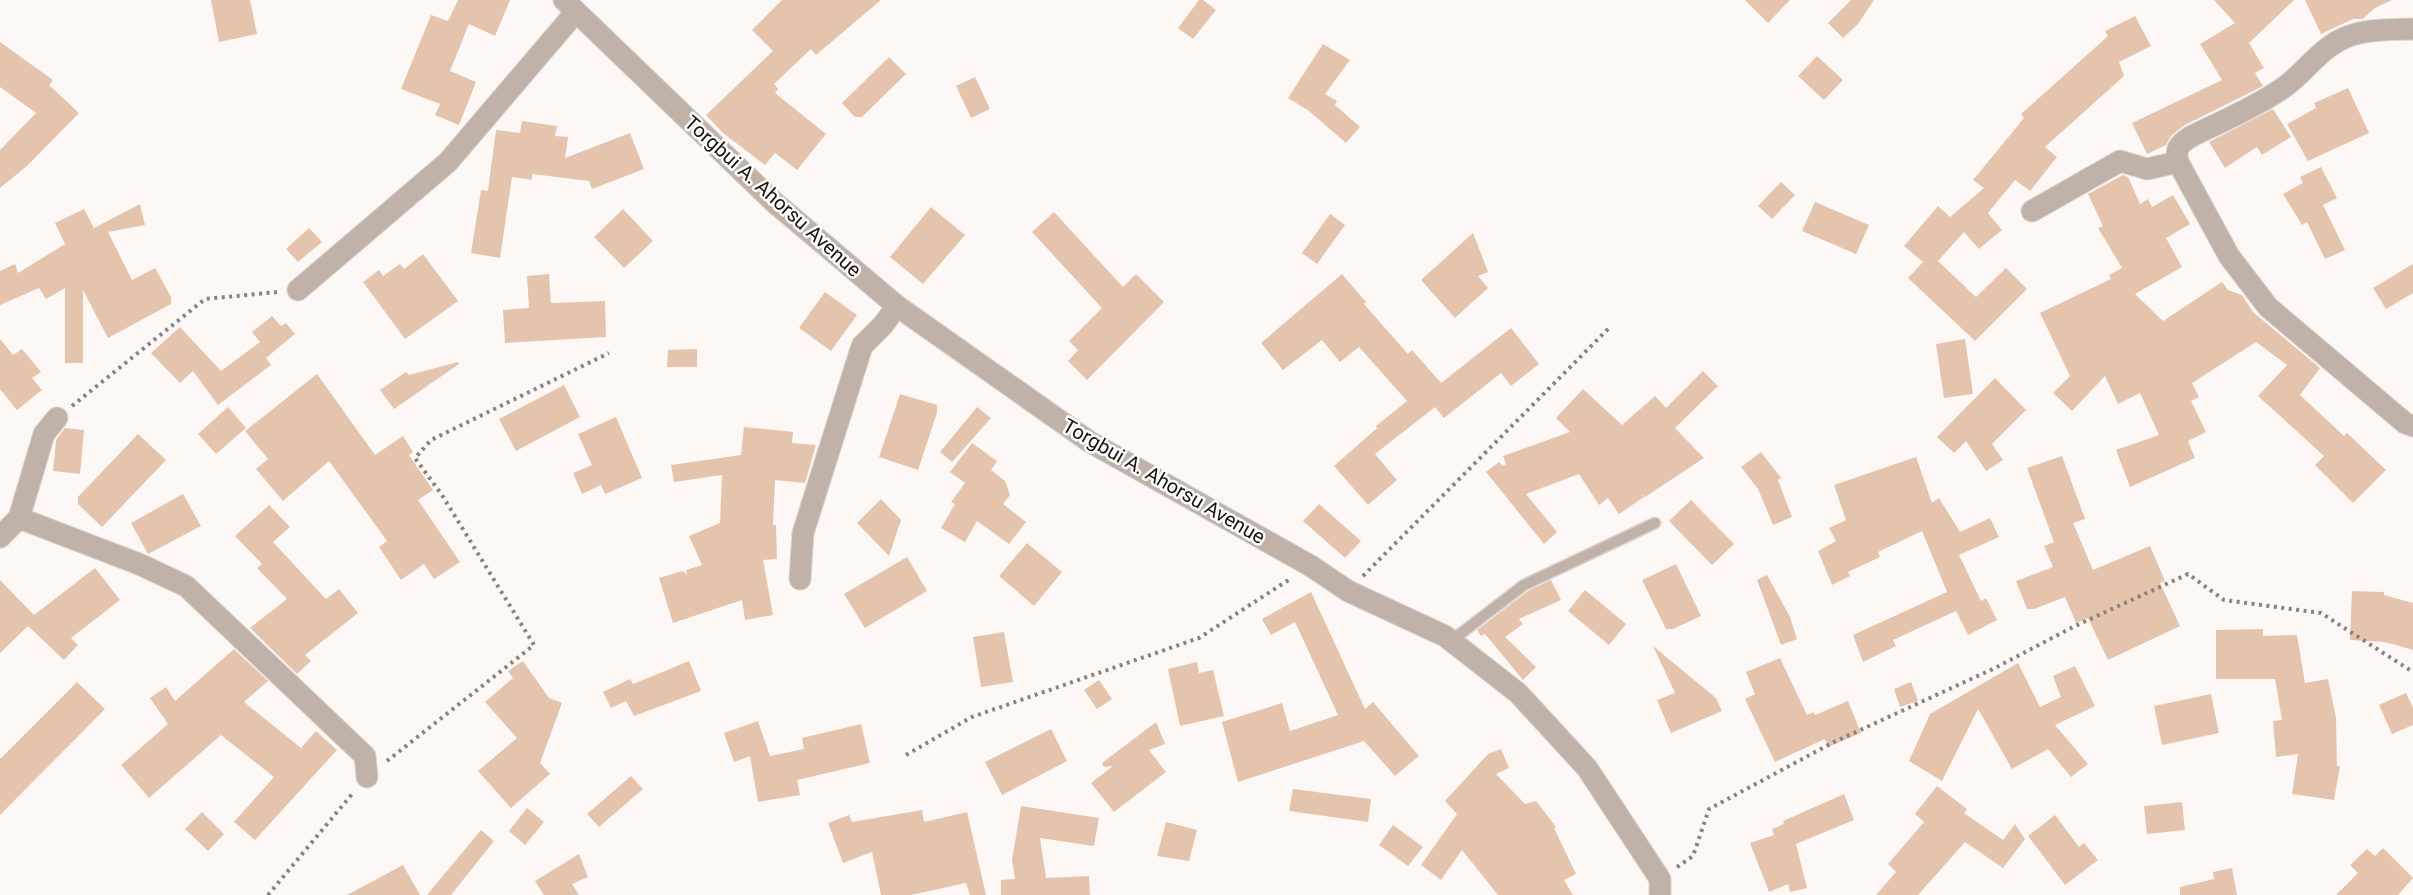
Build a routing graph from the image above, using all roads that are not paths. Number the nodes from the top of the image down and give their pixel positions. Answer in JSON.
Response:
{"nodes":[{"id":1,"x":570,"y":6,"type":"edge"},
{"id":2,"x":2413,"y":28,"type":"edge"},
{"id":3,"x":2178,"y":162,"type":"junction"},
{"id":4,"x":2032,"y":211,"type":"dead end"},
{"id":5,"x":298,"y":291,"type":"road end"},
{"id":6,"x":897,"y":306,"type":"junction"},
{"id":7,"x":57,"y":418,"type":"road end"},
{"id":8,"x":2413,"y":426,"type":"edge"},
{"id":9,"x":19,"y":518,"type":"junction"},
{"id":10,"x":1654,"y":523,"type":"dead end"},
{"id":11,"x":0,"y":537,"type":"edge"},
{"id":12,"x":800,"y":579,"type":"dead end"},
{"id":13,"x":1451,"y":640,"type":"junction"},
{"id":14,"x":367,"y":777,"type":"road end"},
{"id":15,"x":1660,"y":887,"type":"edge"}],
"edges":[{"from":1,"to":5,"type":"street"},
{"from":1,"to":6,"type":"street","name":"Torgbui A. Ahorsu Avenue"},
{"from":2,"to":3,"type":"street"},
{"from":3,"to":4,"type":"street"},
{"from":3,"to":8,"type":"street"},
{"from":6,"to":12,"type":"street"},
{"from":6,"to":13,"type":"street","name":"Torgbui A. Ahorsu Avenue"},
{"from":7,"to":9,"type":"street"},
{"from":9,"to":11,"type":"street"},
{"from":9,"to":14,"type":"street"},
{"from":10,"to":13,"type":"lane"},
{"from":13,"to":15,"type":"street","name":"Torgbui A. Ahorsu Avenue"}]}
